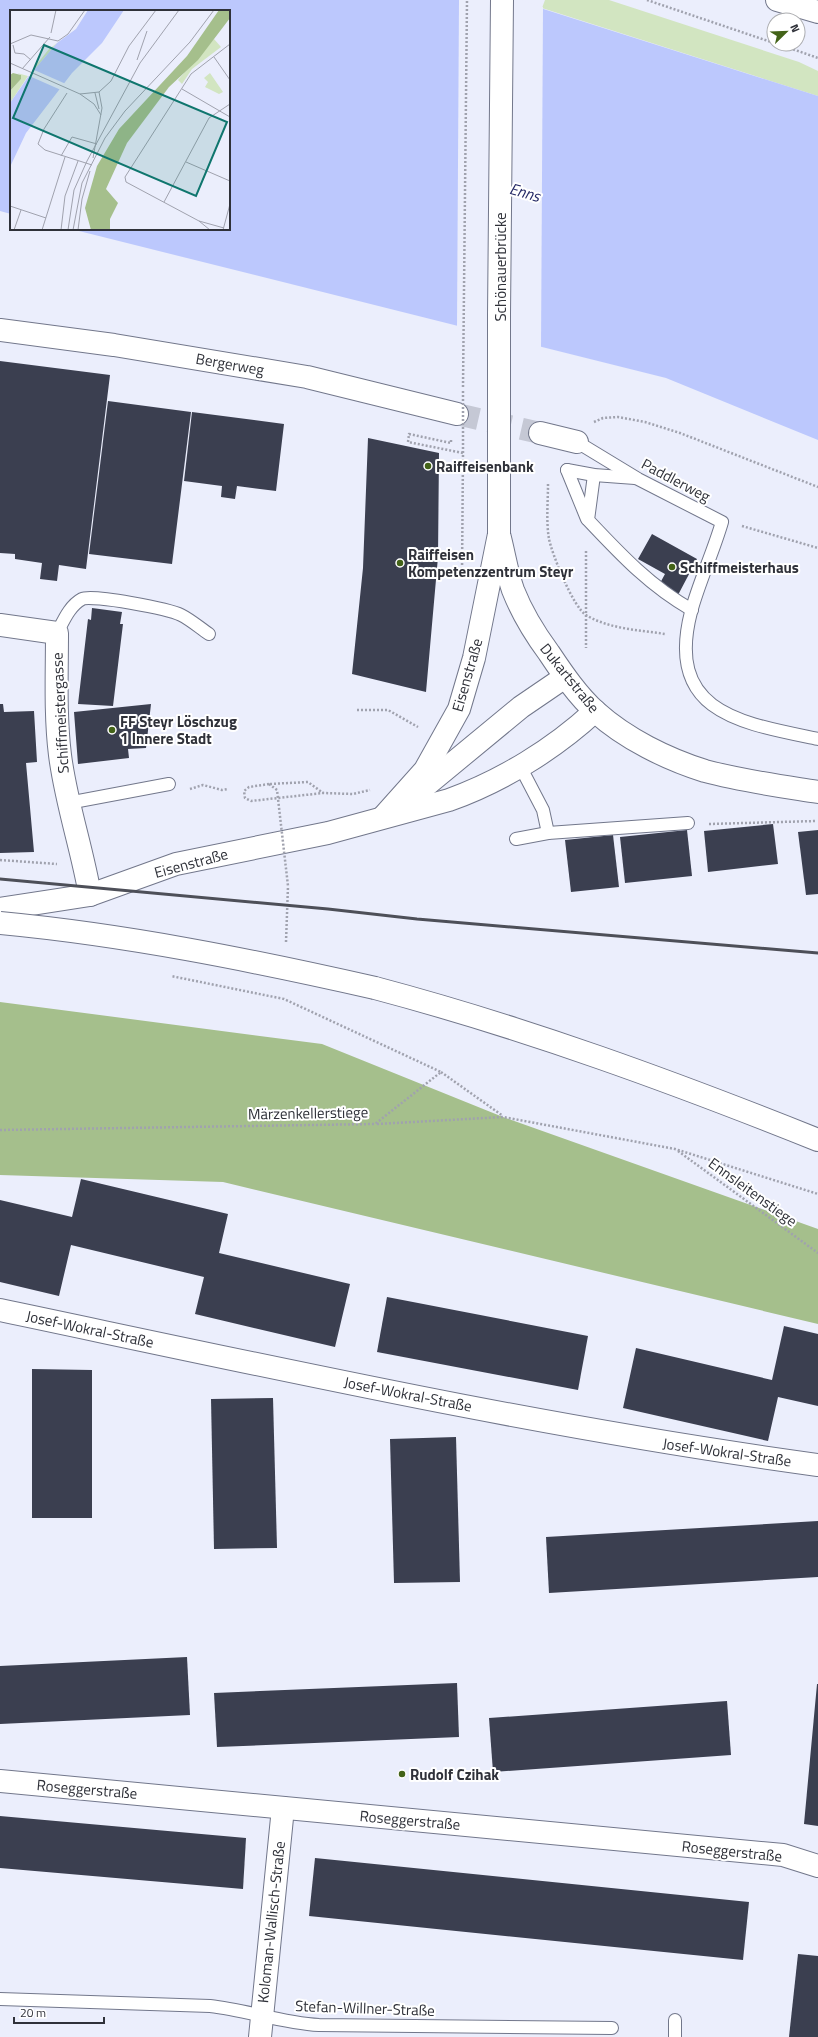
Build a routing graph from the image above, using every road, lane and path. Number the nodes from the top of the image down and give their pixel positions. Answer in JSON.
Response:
{"nodes":[{"id":1,"x":467,"y":0,"type":"edge"},
{"id":2,"x":502,"y":0,"type":"edge"},
{"id":3,"x":647,"y":0,"type":"edge"},
{"id":4,"x":777,"y":0,"type":"edge"},
{"id":5,"x":818,"y":12,"type":"edge"},
{"id":6,"x":766,"y":40,"type":"edge"},
{"id":7,"x":801,"y":52,"type":"edge"},
{"id":8,"x":818,"y":58,"type":"edge"},
{"id":9,"x":0,"y":330,"type":"edge"},
{"id":10,"x":457,"y":414,"type":"tunnel mouth"},
{"id":11,"x":540,"y":433,"type":"tunnel mouth"},
{"id":12,"x":451,"y":440,"type":"dead end"},
{"id":13,"x":577,"y":442,"type":"junction"},
{"id":14,"x":462,"y":453,"type":"junction"},
{"id":15,"x":594,"y":475,"type":"junction"},
{"id":16,"x":548,"y":478,"type":"dead end"},
{"id":17,"x":638,"y":479,"type":"junction"},
{"id":18,"x":818,"y":487,"type":"edge"},
{"id":19,"x":588,"y":520,"type":"junction"},
{"id":20,"x":722,"y":522,"type":"junction"},
{"id":21,"x":499,"y":534,"type":"junction"},
{"id":22,"x":818,"y":548,"type":"edge"},
{"id":23,"x":585,"y":556,"type":"dead end"},
{"id":24,"x":462,"y":574,"type":"dead end"},
{"id":25,"x":692,"y":610,"type":"junction"},
{"id":26,"x":585,"y":615,"type":"junction"},
{"id":27,"x":0,"y":625,"type":"edge"},
{"id":28,"x":56,"y":633,"type":"junction"},
{"id":29,"x":209,"y":634,"type":"dead end"},
{"id":30,"x":686,"y":636,"type":"junction"},
{"id":31,"x":586,"y":648,"type":"dead end"},
{"id":32,"x":566,"y":677,"type":"junction"},
{"id":33,"x":357,"y":710,"type":"dead end"},
{"id":34,"x":595,"y":711,"type":"junction"},
{"id":35,"x":420,"y":729,"type":"dead end"},
{"id":36,"x":818,"y":739,"type":"edge"},
{"id":37,"x":520,"y":766,"type":"junction"},
{"id":38,"x":169,"y":784,"type":"dead end"},
{"id":39,"x":269,"y":784,"type":"junction"},
{"id":40,"x":373,"y":789,"type":"dead end"},
{"id":41,"x":818,"y":792,"type":"edge"},
{"id":42,"x":323,"y":793,"type":"junction"},
{"id":43,"x":68,"y":803,"type":"junction"},
{"id":44,"x":383,"y":817,"type":"junction"},
{"id":45,"x":818,"y":820,"type":"edge"},
{"id":46,"x":688,"y":823,"type":"joint"},
{"id":47,"x":548,"y":833,"type":"junction"},
{"id":48,"x":516,"y":839,"type":"dead end"},
{"id":49,"x":0,"y":860,"type":"edge"},
{"id":50,"x":85,"y":866,"type":"junction"},
{"id":51,"x":288,"y":886,"type":"dead end"},
{"id":52,"x":90,"y":895,"type":"junction"},
{"id":53,"x":0,"y":909,"type":"edge"},
{"id":54,"x":0,"y":923,"type":"edge"},
{"id":55,"x":168,"y":975,"type":"dead end"},
{"id":56,"x":441,"y":1072,"type":"junction"},
{"id":57,"x":503,"y":1117,"type":"junction"},
{"id":58,"x":375,"y":1124,"type":"junction"},
{"id":59,"x":0,"y":1130,"type":"edge"},
{"id":60,"x":818,"y":1140,"type":"edge"},
{"id":61,"x":675,"y":1149,"type":"junction"},
{"id":62,"x":818,"y":1194,"type":"edge"},
{"id":63,"x":818,"y":1253,"type":"edge"},
{"id":64,"x":0,"y":1310,"type":"edge"},
{"id":65,"x":818,"y":1465,"type":"edge"},
{"id":66,"x":0,"y":1780,"type":"edge"},
{"id":67,"x":283,"y":1808,"type":"junction"},
{"id":68,"x":818,"y":1866,"type":"edge"},
{"id":69,"x":0,"y":1999,"type":"edge"},
{"id":70,"x":261,"y":2016,"type":"junction"},
{"id":71,"x":675,"y":2020,"type":"dead end"},
{"id":72,"x":612,"y":2028,"type":"dead end"},
{"id":73,"x":260,"y":2037,"type":"edge"},
{"id":74,"x":675,"y":2037,"type":"edge"}],
"edges":[{"from":1,"to":14,"type":"path","bridge":true},
{"from":2,"to":21,"type":"street","name":"Schönauerbrücke","bridge":true},
{"from":3,"to":6,"type":"path"},
{"from":4,"to":5,"type":"street"},
{"from":7,"to":8,"type":"path"},
{"from":9,"to":10,"type":"street","name":"Bergerweg"},
{"from":11,"to":13,"type":"street"},
{"from":12,"to":14,"type":"path"},
{"from":13,"to":17,"type":"lane","name":"Paddlerweg"},
{"from":13,"to":18,"type":"path"},
{"from":14,"to":24,"type":"path"},
{"from":15,"to":17,"type":"lane"},
{"from":15,"to":19,"type":"lane"},
{"from":15,"to":19,"type":"lane"},
{"from":16,"to":26,"type":"path"},
{"from":17,"to":20,"type":"lane","name":"Paddlerweg"},
{"from":19,"to":25,"type":"lane"},
{"from":20,"to":22,"type":"path"},
{"from":20,"to":25,"type":"lane"},
{"from":21,"to":32,"type":"street","name":"Dukartstraße"},
{"from":21,"to":44,"type":"street","name":"Eisenstraße"},
{"from":23,"to":26,"type":"path"},
{"from":25,"to":30,"type":"lane"},
{"from":26,"to":30,"type":"path"},
{"from":26,"to":31,"type":"path"},
{"from":27,"to":28,"type":"street","name":"Schiffmeistergasse"},
{"from":28,"to":29,"type":"lane"},
{"from":28,"to":43,"type":"street","name":"Schiffmeistergasse"},
{"from":30,"to":36,"type":"lane"},
{"from":32,"to":34,"type":"street","name":"Dukartstraße"},
{"from":32,"to":44,"type":"street","name":"Eisenstraße"},
{"from":33,"to":35,"type":"path"},
{"from":34,"to":37,"type":"street","name":"Eisenstraße"},
{"from":34,"to":41,"type":"street","name":"Dukartstraße"},
{"from":37,"to":44,"type":"street","name":"Eisenstraße"},
{"from":37,"to":47,"type":"lane"},
{"from":38,"to":43,"type":"lane"},
{"from":39,"to":42,"type":"path"},
{"from":39,"to":42,"type":"path"},
{"from":39,"to":51,"type":"path","bridge":true},
{"from":40,"to":42,"type":"path"},
{"from":43,"to":50,"type":"street","name":"Schiffmeistergasse"},
{"from":44,"to":52,"type":"street","name":"Eisenstraße"},
{"from":45,"to":46,"type":"path"},
{"from":46,"to":47,"type":"lane"},
{"from":47,"to":48,"type":"lane"},
{"from":49,"to":50,"type":"path"},
{"from":50,"to":52,"type":"street","name":"Schiffmeistergasse"},
{"from":52,"to":53,"type":"street","name":"Eisenstraße"},
{"from":54,"to":60,"type":"street","bridge":true},
{"from":55,"to":56,"type":"path"},
{"from":56,"to":57,"type":"path"},
{"from":56,"to":58,"type":"path","name":"Märzenkellerstiege"},
{"from":57,"to":58,"type":"path"},
{"from":57,"to":61,"type":"path"},
{"from":58,"to":59,"type":"path","name":"Märzenkellerstiege"},
{"from":61,"to":62,"type":"path"},
{"from":61,"to":63,"type":"path","name":"Ennsleitenstiege"},
{"from":64,"to":65,"type":"street","name":"Josef-Wokral-Straße"},
{"from":66,"to":67,"type":"street","name":"Roseggerstraße"},
{"from":67,"to":68,"type":"street","name":"Roseggerstraße"},
{"from":67,"to":70,"type":"street","name":"Koloman-Wallisch-Straße"},
{"from":69,"to":70,"type":"lane","name":"Stefan-Willner-Straße"},
{"from":70,"to":72,"type":"lane","name":"Stefan-Willner-Straße"},
{"from":70,"to":73,"type":"street","name":"Koloman-Wallisch-Straße"},
{"from":71,"to":74,"type":"lane"}]}
